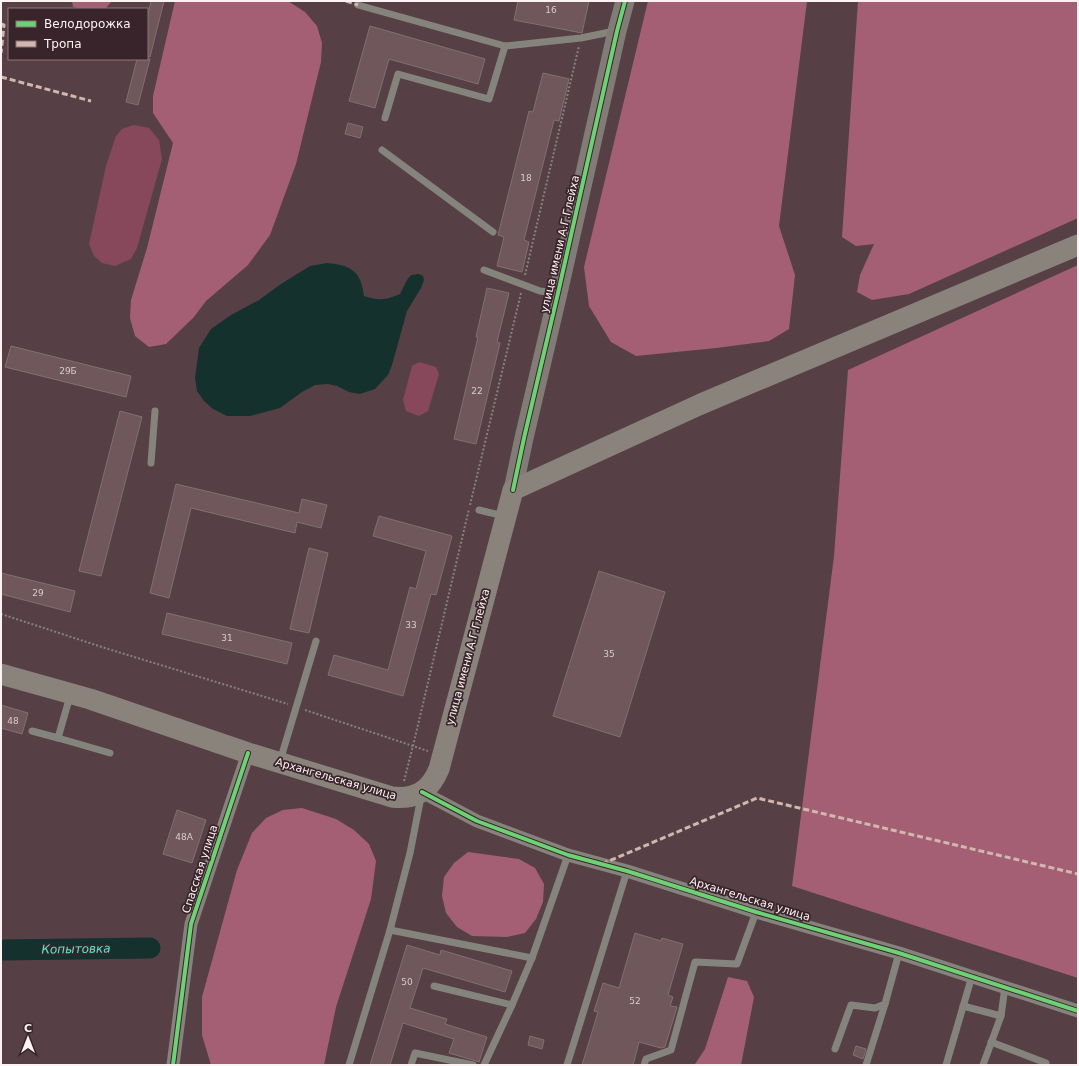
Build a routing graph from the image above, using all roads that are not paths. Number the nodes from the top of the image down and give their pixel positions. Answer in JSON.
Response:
{"nodes":[{"id":1,"x":625,"y":1,"type":"edge"},
{"id":2,"x":358,"y":5,"type":"dead end"},
{"id":3,"x":617,"y":31,"type":"junction"},
{"id":4,"x":505,"y":46,"type":"junction"},
{"id":5,"x":384,"y":118,"type":"dead end"},
{"id":6,"x":382,"y":150,"type":"dead end"},
{"id":7,"x":493,"y":232,"type":"dead end"},
{"id":8,"x":1078,"y":245,"type":"edge"},
{"id":9,"x":484,"y":270,"type":"dead end"},
{"id":10,"x":558,"y":293,"type":"junction"},
{"id":11,"x":155,"y":411,"type":"dead end"},
{"id":12,"x":151,"y":463,"type":"dead end"},
{"id":13,"x":513,"y":490,"type":"junction"},
{"id":14,"x":479,"y":510,"type":"dead end"},
{"id":15,"x":506,"y":517,"type":"junction"},
{"id":16,"x":316,"y":641,"type":"dead end"},
{"id":17,"x":1,"y":674,"type":"edge"},
{"id":18,"x":71,"y":694,"type":"junction"},
{"id":19,"x":32,"y":731,"type":"dead end"},
{"id":20,"x":58,"y":738,"type":"junction"},
{"id":21,"x":110,"y":753,"type":"dead end"},
{"id":22,"x":248,"y":753,"type":"junction"},
{"id":23,"x":280,"y":762,"type":"junction"},
{"id":24,"x":422,"y":792,"type":"junction"},
{"id":25,"x":568,"y":856,"type":"junction"},
{"id":26,"x":627,"y":871,"type":"junction"},
{"id":27,"x":756,"y":912,"type":"junction"},
{"id":28,"x":390,"y":930,"type":"junction"},
{"id":29,"x":899,"y":953,"type":"junction"},
{"id":30,"x":532,"y":958,"type":"junction"},
{"id":31,"x":972,"y":976,"type":"junction"},
{"id":32,"x":434,"y":986,"type":"dead end"},
{"id":33,"x":1005,"y":987,"type":"junction"},
{"id":34,"x":885,"y":1004,"type":"junction"},
{"id":35,"x":512,"y":1005,"type":"junction"},
{"id":36,"x":964,"y":1006,"type":"junction"},
{"id":37,"x":1078,"y":1011,"type":"edge"},
{"id":38,"x":1001,"y":1016,"type":"junction"},
{"id":39,"x":991,"y":1042,"type":"junction"},
{"id":40,"x":835,"y":1049,"type":"dead end"},
{"id":41,"x":173,"y":1065,"type":"edge"},
{"id":42,"x":349,"y":1065,"type":"edge"},
{"id":43,"x":411,"y":1065,"type":"edge"},
{"id":44,"x":473,"y":1065,"type":"edge"},
{"id":45,"x":484,"y":1065,"type":"edge"},
{"id":46,"x":567,"y":1065,"type":"edge"},
{"id":47,"x":644,"y":1065,"type":"edge"},
{"id":48,"x":866,"y":1065,"type":"edge"},
{"id":49,"x":946,"y":1065,"type":"edge"},
{"id":50,"x":984,"y":1065,"type":"edge"},
{"id":51,"x":1045,"y":1065,"type":"edge"}],
"edges":[{"from":1,"to":3,"type":"street","name":"улица имени А.Г.Глейха"},
{"from":2,"to":4,"type":"lane"},
{"from":3,"to":4,"type":"lane"},
{"from":3,"to":10,"type":"street","name":"улица имени А.Г.Глейха"},
{"from":4,"to":5,"type":"lane"},
{"from":6,"to":7,"type":"lane"},
{"from":8,"to":13,"type":"main road"},
{"from":9,"to":10,"type":"lane"},
{"from":10,"to":13,"type":"street","name":"улица имени А.Г.Глейха"},
{"from":11,"to":12,"type":"lane"},
{"from":13,"to":15,"type":"main road","name":"улица имени А.Г.Глейха"},
{"from":14,"to":15,"type":"lane"},
{"from":15,"to":24,"type":"main road","name":"улица имени А.Г.Глейха"},
{"from":16,"to":23,"type":"lane"},
{"from":17,"to":18,"type":"main road","name":"Архангельская улица"},
{"from":18,"to":20,"type":"lane"},
{"from":18,"to":22,"type":"main road","name":"Архангельская улица"},
{"from":19,"to":20,"type":"lane"},
{"from":20,"to":21,"type":"lane"},
{"from":22,"to":23,"type":"main road","name":"Архангельская улица"},
{"from":22,"to":41,"type":"street","name":"Спасская улица"},
{"from":23,"to":24,"type":"main road","name":"Архангельская улица"},
{"from":24,"to":25,"type":"street","name":"Архангельская улица"},
{"from":24,"to":28,"type":"lane"},
{"from":25,"to":26,"type":"street","name":"Архангельская улица"},
{"from":25,"to":30,"type":"lane"},
{"from":26,"to":27,"type":"street","name":"Архангельская улица"},
{"from":26,"to":46,"type":"lane"},
{"from":27,"to":29,"type":"street","name":"Архангельская улица"},
{"from":27,"to":47,"type":"lane"},
{"from":28,"to":30,"type":"lane"},
{"from":28,"to":42,"type":"lane"},
{"from":29,"to":31,"type":"street","name":"Архангельская улица"},
{"from":29,"to":34,"type":"lane"},
{"from":30,"to":35,"type":"lane"},
{"from":31,"to":33,"type":"street","name":"Архангельская улица"},
{"from":31,"to":36,"type":"lane"},
{"from":32,"to":35,"type":"lane"},
{"from":33,"to":37,"type":"street","name":"Архангельская улица"},
{"from":33,"to":38,"type":"lane"},
{"from":34,"to":40,"type":"lane"},
{"from":34,"to":48,"type":"lane"},
{"from":35,"to":45,"type":"lane"},
{"from":36,"to":38,"type":"lane"},
{"from":36,"to":49,"type":"lane"},
{"from":38,"to":39,"type":"lane"},
{"from":39,"to":50,"type":"lane"},
{"from":39,"to":51,"type":"lane"},
{"from":43,"to":44,"type":"lane"}]}
